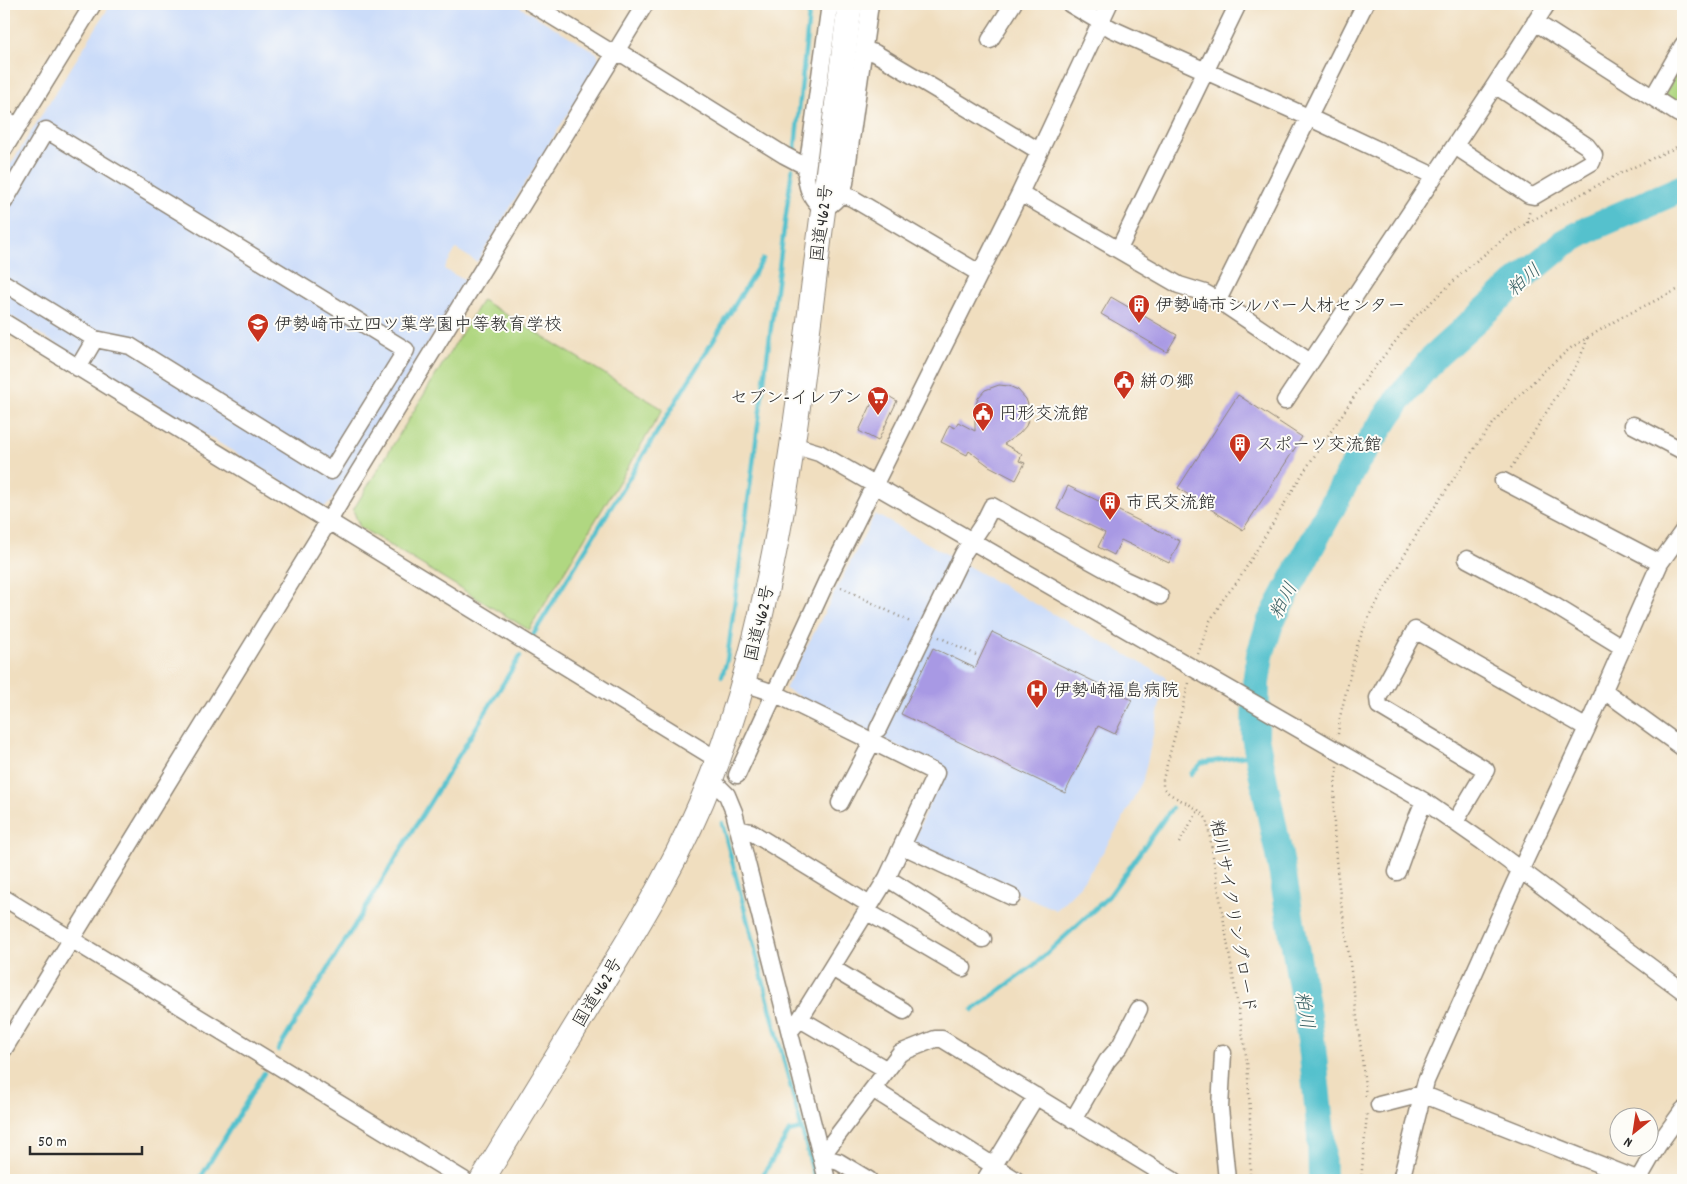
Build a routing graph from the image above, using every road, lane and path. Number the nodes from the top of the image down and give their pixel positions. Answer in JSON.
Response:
{"nodes":[{"id":1,"x":532,"y":4,"type":"edge"},
{"id":2,"x":645,"y":4,"type":"edge"},
{"id":3,"x":830,"y":4,"type":"edge"},
{"id":4,"x":850,"y":4,"type":"edge"},
{"id":5,"x":870,"y":4,"type":"edge"},
{"id":6,"x":1013,"y":4,"type":"edge"},
{"id":7,"x":1070,"y":4,"type":"edge"},
{"id":8,"x":1109,"y":4,"type":"edge"},
{"id":9,"x":1238,"y":4,"type":"edge"},
{"id":10,"x":1365,"y":4,"type":"edge"},
{"id":11,"x":1547,"y":4,"type":"edge"},
{"id":12,"x":88,"y":6,"type":"edge"},
{"id":13,"x":1100,"y":22,"type":"junction"},
{"id":14,"x":1535,"y":22,"type":"junction"},
{"id":15,"x":990,"y":40,"type":"dead end"},
{"id":16,"x":1683,"y":45,"type":"edge"},
{"id":17,"x":864,"y":50,"type":"junction"},
{"id":18,"x":614,"y":54,"type":"junction"},
{"id":19,"x":1206,"y":71,"type":"junction"},
{"id":20,"x":1495,"y":86,"type":"junction"},
{"id":21,"x":1653,"y":97,"type":"junction"},
{"id":22,"x":1308,"y":117,"type":"junction"},
{"id":23,"x":4,"y":118,"type":"edge"},
{"id":24,"x":1683,"y":123,"type":"edge"},
{"id":25,"x":18,"y":127,"type":"junction"},
{"id":26,"x":1682,"y":145,"type":"edge"},
{"id":27,"x":1455,"y":146,"type":"junction"},
{"id":28,"x":4,"y":149,"type":"edge"},
{"id":29,"x":1039,"y":151,"type":"junction"},
{"id":30,"x":807,"y":167,"type":"junction"},
{"id":31,"x":1434,"y":176,"type":"junction"},
{"id":32,"x":1020,"y":192,"type":"junction"},
{"id":33,"x":842,"y":194,"type":"junction"},
{"id":34,"x":4,"y":202,"type":"edge"},
{"id":35,"x":823,"y":210,"type":"junction"},
{"id":36,"x":1119,"y":249,"type":"junction"},
{"id":37,"x":979,"y":273,"type":"junction"},
{"id":38,"x":4,"y":283,"type":"edge"},
{"id":39,"x":1683,"y":287,"type":"edge"},
{"id":40,"x":1218,"y":300,"type":"junction"},
{"id":41,"x":4,"y":322,"type":"edge"},
{"id":42,"x":1587,"y":338,"type":"junction"},
{"id":43,"x":96,"y":339,"type":"junction"},
{"id":44,"x":406,"y":350,"type":"junction"},
{"id":45,"x":1310,"y":362,"type":"junction"},
{"id":46,"x":426,"y":363,"type":"junction"},
{"id":47,"x":78,"y":368,"type":"junction"},
{"id":48,"x":1285,"y":401,"type":"dead end"},
{"id":49,"x":1633,"y":425,"type":"dead end"},
{"id":50,"x":793,"y":445,"type":"junction"},
{"id":51,"x":1683,"y":451,"type":"edge"},
{"id":52,"x":1502,"y":481,"type":"joint"},
{"id":53,"x":874,"y":485,"type":"junction"},
{"id":54,"x":328,"y":522,"type":"junction"},
{"id":55,"x":1683,"y":531,"type":"edge"},
{"id":56,"x":971,"y":541,"type":"junction"},
{"id":57,"x":1467,"y":559,"type":"dead end"},
{"id":58,"x":1660,"y":564,"type":"junction"},
{"id":59,"x":827,"y":580,"type":"junction"},
{"id":60,"x":1160,"y":596,"type":"dead end"},
{"id":61,"x":926,"y":630,"type":"junction"},
{"id":62,"x":1622,"y":647,"type":"junction"},
{"id":63,"x":976,"y":655,"type":"dead end"},
{"id":64,"x":1198,"y":655,"type":"dead end"},
{"id":65,"x":1194,"y":677,"type":"junction"},
{"id":66,"x":744,"y":683,"type":"junction"},
{"id":67,"x":1603,"y":690,"type":"junction"},
{"id":68,"x":774,"y":693,"type":"junction"},
{"id":69,"x":1587,"y":728,"type":"junction"},
{"id":70,"x":875,"y":735,"type":"junction"},
{"id":71,"x":1335,"y":742,"type":"junction"},
{"id":72,"x":1683,"y":748,"type":"edge"},
{"id":73,"x":1336,"y":767,"type":"dead end"},
{"id":74,"x":714,"y":769,"type":"junction"},
{"id":75,"x":737,"y":775,"type":"dead end"},
{"id":76,"x":1424,"y":801,"type":"junction"},
{"id":77,"x":840,"y":803,"type":"dead end"},
{"id":78,"x":1199,"y":809,"type":"junction"},
{"id":79,"x":1455,"y":822,"type":"junction"},
{"id":80,"x":738,"y":829,"type":"junction"},
{"id":81,"x":1179,"y":843,"type":"dead end"},
{"id":82,"x":903,"y":846,"type":"junction"},
{"id":83,"x":1520,"y":870,"type":"junction"},
{"id":84,"x":1397,"y":872,"type":"dead end"},
{"id":85,"x":887,"y":878,"type":"junction"},
{"id":86,"x":1012,"y":897,"type":"dead end"},
{"id":87,"x":4,"y":898,"type":"edge"},
{"id":88,"x":868,"y":908,"type":"junction"},
{"id":89,"x":71,"y":940,"type":"junction"},
{"id":90,"x":983,"y":940,"type":"dead end"},
{"id":91,"x":832,"y":968,"type":"junction"},
{"id":92,"x":963,"y":968,"type":"dead end"},
{"id":93,"x":1683,"y":991,"type":"edge"},
{"id":94,"x":1139,"y":1009,"type":"dead end"},
{"id":95,"x":904,"y":1011,"type":"dead end"},
{"id":96,"x":795,"y":1025,"type":"junction"},
{"id":97,"x":4,"y":1049,"type":"edge"},
{"id":98,"x":1223,"y":1053,"type":"dead end"},
{"id":99,"x":887,"y":1070,"type":"junction"},
{"id":100,"x":874,"y":1090,"type":"junction"},
{"id":101,"x":1422,"y":1094,"type":"junction"},
{"id":102,"x":1036,"y":1096,"type":"junction"},
{"id":103,"x":1371,"y":1105,"type":"junction"},
{"id":104,"x":1683,"y":1110,"type":"edge"},
{"id":105,"x":1073,"y":1120,"type":"junction"},
{"id":106,"x":821,"y":1157,"type":"junction"},
{"id":107,"x":989,"y":1173,"type":"edge"},
{"id":108,"x":1165,"y":1178,"type":"edge"},
{"id":109,"x":464,"y":1180,"type":"edge"},
{"id":110,"x":482,"y":1180,"type":"edge"},
{"id":111,"x":827,"y":1180,"type":"edge"},
{"id":112,"x":869,"y":1180,"type":"edge"},
{"id":113,"x":1016,"y":1180,"type":"edge"},
{"id":114,"x":1227,"y":1180,"type":"edge"},
{"id":115,"x":1250,"y":1180,"type":"edge"},
{"id":116,"x":1361,"y":1180,"type":"edge"},
{"id":117,"x":1401,"y":1180,"type":"edge"},
{"id":118,"x":1638,"y":1180,"type":"edge"}],
"edges":[{"from":1,"to":18,"type":"street"},
{"from":2,"to":18,"type":"street"},
{"from":3,"to":30,"type":"street"},
{"from":4,"to":35,"type":"highway","name":"国道462号"},
{"from":5,"to":17,"type":"street"},
{"from":6,"to":15,"type":"street"},
{"from":7,"to":13,"type":"street"},
{"from":8,"to":13,"type":"street"},
{"from":9,"to":19,"type":"street"},
{"from":10,"to":22,"type":"street"},
{"from":11,"to":14,"type":"street"},
{"from":12,"to":25,"type":"street"},
{"from":13,"to":19,"type":"street"},
{"from":13,"to":29,"type":"street"},
{"from":14,"to":20,"type":"street"},
{"from":14,"to":21,"type":"street"},
{"from":16,"to":21,"type":"street"},
{"from":17,"to":29,"type":"street"},
{"from":17,"to":33,"type":"street"},
{"from":18,"to":30,"type":"street"},
{"from":18,"to":46,"type":"street"},
{"from":19,"to":22,"type":"street"},
{"from":19,"to":36,"type":"street"},
{"from":20,"to":27,"type":"street"},
{"from":20,"to":27,"type":"street"},
{"from":21,"to":24,"type":"street"},
{"from":22,"to":31,"type":"street"},
{"from":22,"to":40,"type":"street"},
{"from":23,"to":25,"type":"street"},
{"from":24,"to":26,"type":"path"},
{"from":25,"to":28,"type":"street"},
{"from":26,"to":64,"type":"path"},
{"from":27,"to":31,"type":"street"},
{"from":29,"to":32,"type":"street"},
{"from":30,"to":35,"type":"street"},
{"from":31,"to":45,"type":"street"},
{"from":32,"to":36,"type":"street"},
{"from":32,"to":37,"type":"street"},
{"from":33,"to":35,"type":"street"},
{"from":33,"to":37,"type":"street"},
{"from":34,"to":44,"type":"street"},
{"from":35,"to":50,"type":"highway","name":"国道462号"},
{"from":36,"to":40,"type":"street"},
{"from":37,"to":53,"type":"street"},
{"from":38,"to":43,"type":"street"},
{"from":39,"to":42,"type":"path"},
{"from":40,"to":45,"type":"street"},
{"from":41,"to":47,"type":"street"},
{"from":42,"to":52,"type":"path"},
{"from":42,"to":71,"type":"path"},
{"from":43,"to":44,"type":"street"},
{"from":43,"to":47,"type":"street"},
{"from":44,"to":46,"type":"street"},
{"from":45,"to":48,"type":"street"},
{"from":46,"to":54,"type":"street"},
{"from":47,"to":54,"type":"street"},
{"from":49,"to":51,"type":"street"},
{"from":50,"to":53,"type":"street"},
{"from":50,"to":66,"type":"highway","name":"国道462号"},
{"from":52,"to":58,"type":"street"},
{"from":53,"to":56,"type":"street"},
{"from":53,"to":59,"type":"street"},
{"from":54,"to":74,"type":"street"},
{"from":54,"to":89,"type":"street"},
{"from":55,"to":58,"type":"street"},
{"from":56,"to":60,"type":"street"},
{"from":56,"to":61,"type":"street"},
{"from":56,"to":65,"type":"street"},
{"from":57,"to":62,"type":"street"},
{"from":58,"to":62,"type":"street"},
{"from":59,"to":61,"type":"path"},
{"from":59,"to":68,"type":"street"},
{"from":61,"to":63,"type":"path"},
{"from":61,"to":70,"type":"street"},
{"from":62,"to":67,"type":"street"},
{"from":65,"to":71,"type":"street"},
{"from":65,"to":78,"type":"path","name":"粕川サイクリングロード"},
{"from":66,"to":68,"type":"street"},
{"from":66,"to":74,"type":"highway","name":"国道462号"},
{"from":67,"to":69,"type":"street"},
{"from":67,"to":72,"type":"street"},
{"from":68,"to":70,"type":"street"},
{"from":68,"to":75,"type":"street"},
{"from":69,"to":79,"type":"street"},
{"from":69,"to":83,"type":"street"},
{"from":70,"to":77,"type":"street"},
{"from":70,"to":82,"type":"street"},
{"from":71,"to":76,"type":"street"},
{"from":73,"to":103,"type":"path"},
{"from":74,"to":80,"type":"street"},
{"from":74,"to":110,"type":"highway","name":"国道462号"},
{"from":76,"to":79,"type":"street"},
{"from":76,"to":84,"type":"street"},
{"from":78,"to":81,"type":"path"},
{"from":78,"to":115,"type":"path","name":"粕川サイクリングロード"},
{"from":79,"to":83,"type":"street"},
{"from":80,"to":88,"type":"street"},
{"from":80,"to":96,"type":"street"},
{"from":82,"to":85,"type":"street"},
{"from":82,"to":86,"type":"street"},
{"from":83,"to":93,"type":"street"},
{"from":83,"to":101,"type":"street"},
{"from":85,"to":88,"type":"street"},
{"from":85,"to":90,"type":"street"},
{"from":87,"to":89,"type":"street"},
{"from":88,"to":91,"type":"street"},
{"from":88,"to":92,"type":"street"},
{"from":89,"to":97,"type":"street"},
{"from":89,"to":109,"type":"street"},
{"from":91,"to":95,"type":"street"},
{"from":91,"to":96,"type":"street"},
{"from":94,"to":105,"type":"street"},
{"from":96,"to":99,"type":"street"},
{"from":96,"to":106,"type":"street"},
{"from":98,"to":114,"type":"street"},
{"from":99,"to":100,"type":"street"},
{"from":99,"to":102,"type":"street"},
{"from":100,"to":106,"type":"street"},
{"from":100,"to":107,"type":"street"},
{"from":101,"to":103,"type":"street"},
{"from":101,"to":117,"type":"street"},
{"from":101,"to":118,"type":"street"},
{"from":102,"to":105,"type":"street"},
{"from":102,"to":107,"type":"street"},
{"from":103,"to":116,"type":"path"},
{"from":104,"to":118,"type":"street"},
{"from":105,"to":108,"type":"street"},
{"from":106,"to":111,"type":"street"},
{"from":106,"to":112,"type":"street"},
{"from":107,"to":113,"type":"street"}]}
